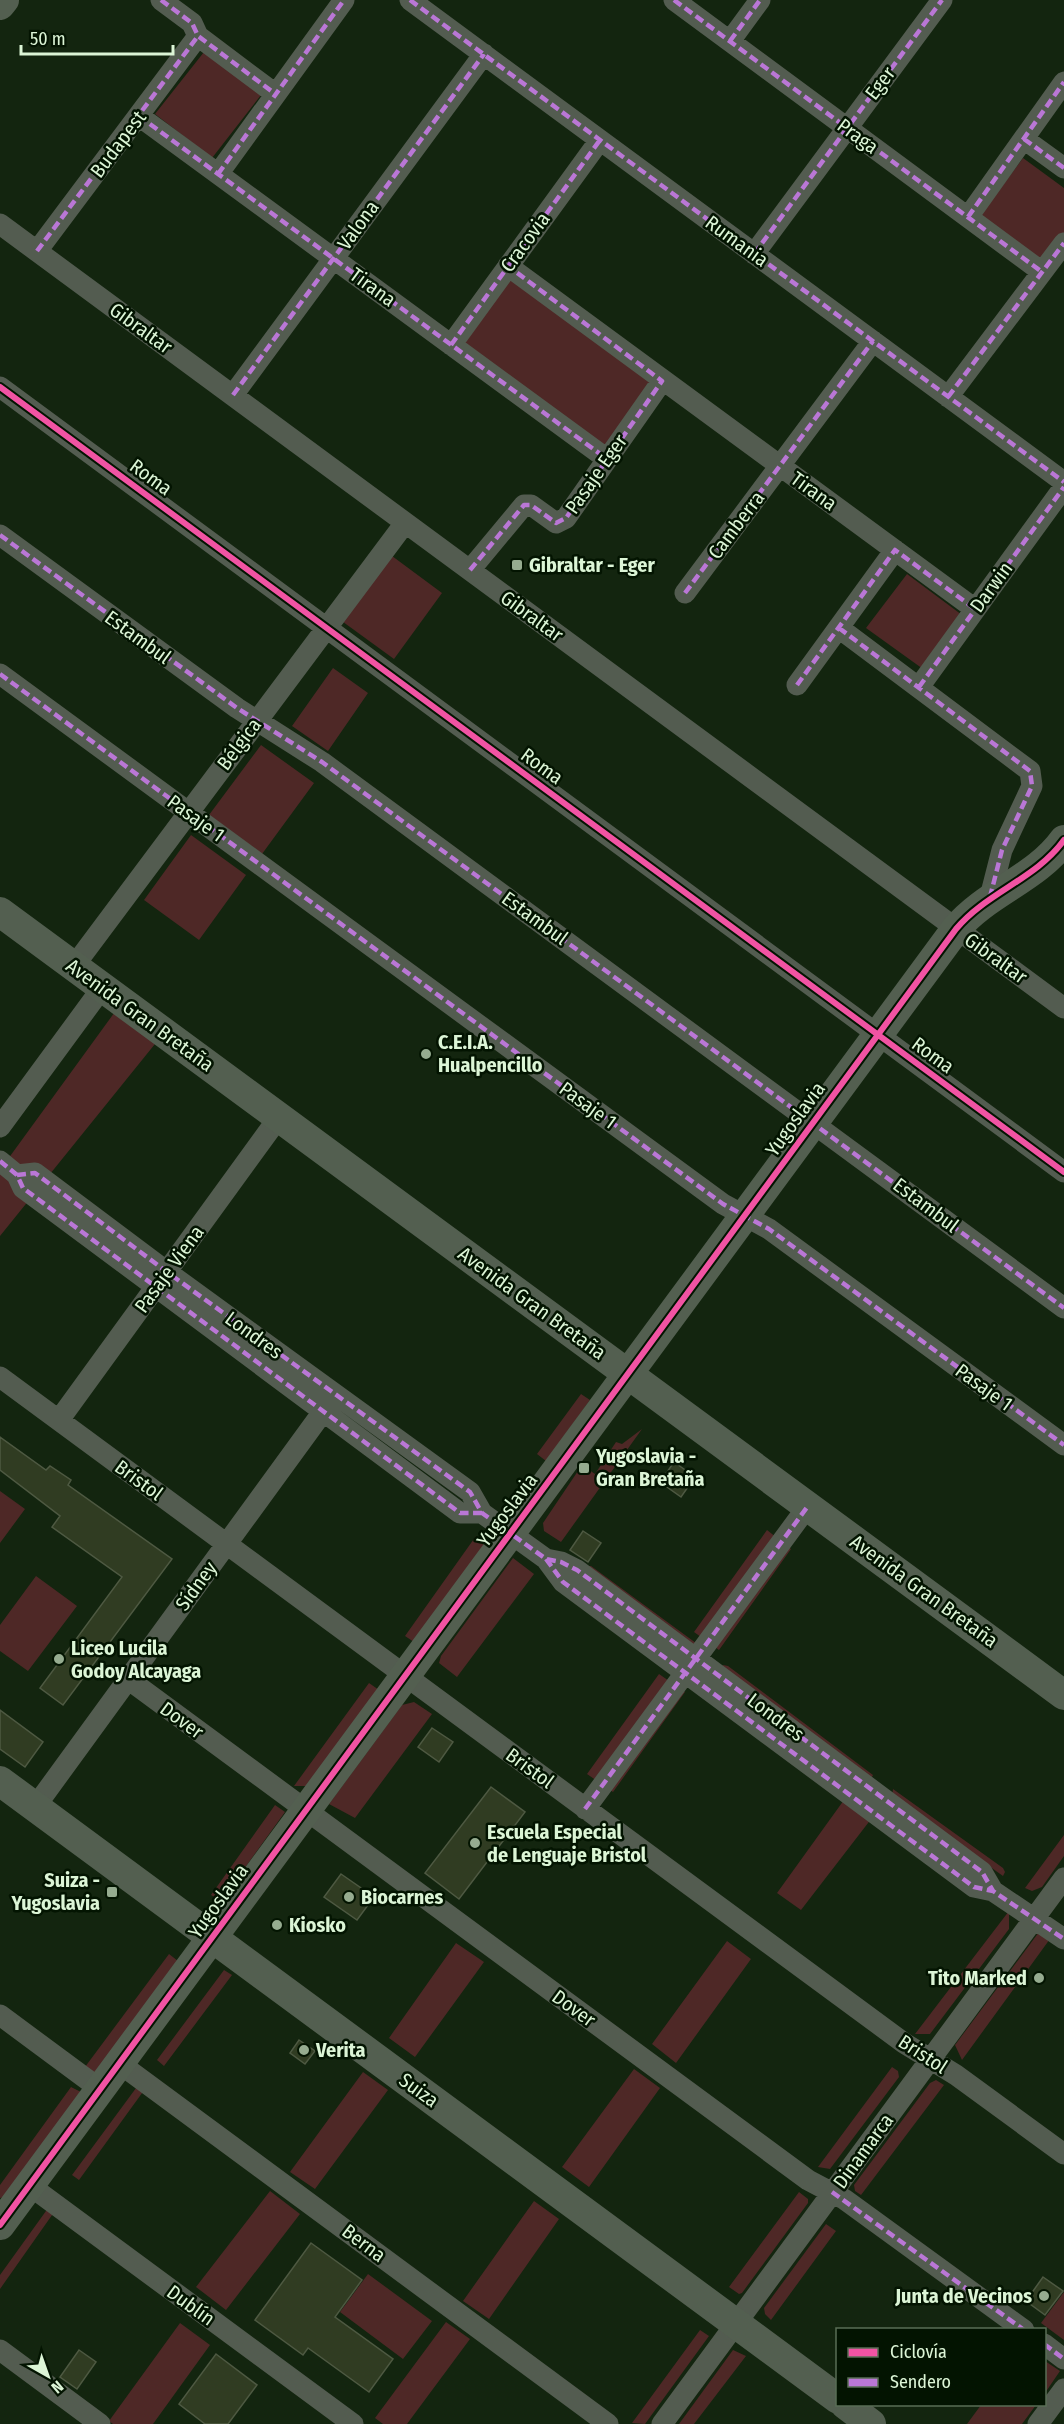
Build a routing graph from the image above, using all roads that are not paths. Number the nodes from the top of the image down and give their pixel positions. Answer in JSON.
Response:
{"nodes":[{"id":1,"x":4,"y":0,"type":"edge"},
{"id":2,"x":161,"y":0,"type":"edge"},
{"id":3,"x":344,"y":0,"type":"edge"},
{"id":4,"x":410,"y":0,"type":"edge"},
{"id":5,"x":674,"y":0,"type":"edge"},
{"id":6,"x":760,"y":0,"type":"edge"},
{"id":7,"x":942,"y":0,"type":"edge"},
{"id":8,"x":0,"y":5,"type":"edge"},
{"id":9,"x":198,"y":36,"type":"junction"},
{"id":10,"x":730,"y":42,"type":"junction"},
{"id":11,"x":484,"y":54,"type":"junction"},
{"id":12,"x":1064,"y":82,"type":"edge"},
{"id":13,"x":274,"y":93,"type":"junction"},
{"id":14,"x":139,"y":116,"type":"junction"},
{"id":15,"x":847,"y":128,"type":"junction"},
{"id":16,"x":1024,"y":139,"type":"junction"},
{"id":17,"x":600,"y":140,"type":"junction"},
{"id":18,"x":1064,"y":168,"type":"edge"},
{"id":19,"x":218,"y":174,"type":"junction"},
{"id":20,"x":968,"y":217,"type":"junction"},
{"id":21,"x":0,"y":224,"type":"edge"},
{"id":22,"x":1064,"y":243,"type":"edge"},
{"id":23,"x":37,"y":251,"type":"junction"},
{"id":24,"x":754,"y":254,"type":"junction"},
{"id":25,"x":333,"y":259,"type":"junction"},
{"id":26,"x":508,"y":266,"type":"junction"},
{"id":27,"x":1042,"y":272,"type":"junction"},
{"id":28,"x":873,"y":341,"type":"junction"},
{"id":29,"x":451,"y":345,"type":"junction"},
{"id":30,"x":662,"y":381,"type":"junction"},
{"id":31,"x":0,"y":387,"type":"edge"},
{"id":32,"x":233,"y":395,"type":"junction"},
{"id":33,"x":948,"y":397,"type":"junction"},
{"id":34,"x":607,"y":459,"type":"junction"},
{"id":35,"x":780,"y":466,"type":"junction"},
{"id":36,"x":1064,"y":482,"type":"edge"},
{"id":37,"x":1064,"y":487,"type":"edge"},
{"id":38,"x":405,"y":523,"type":"junction"},
{"id":39,"x":0,"y":535,"type":"edge"},
{"id":40,"x":895,"y":550,"type":"junction"},
{"id":41,"x":470,"y":570,"type":"junction"},
{"id":42,"x":685,"y":593,"type":"dead end"},
{"id":43,"x":975,"y":609,"type":"junction"},
{"id":44,"x":327,"y":628,"type":"junction"},
{"id":45,"x":839,"y":628,"type":"junction"},
{"id":46,"x":0,"y":674,"type":"edge"},
{"id":47,"x":797,"y":685,"type":"dead end"},
{"id":48,"x":918,"y":687,"type":"junction"},
{"id":49,"x":257,"y":720,"type":"junction"},
{"id":50,"x":189,"y":812,"type":"junction"},
{"id":51,"x":1064,"y":840,"type":"edge"},
{"id":52,"x":990,"y":897,"type":"junction"},
{"id":53,"x":0,"y":912,"type":"edge"},
{"id":54,"x":956,"y":929,"type":"junction"},
{"id":55,"x":74,"y":966,"type":"junction"},
{"id":56,"x":102,"y":987,"type":"junction"},
{"id":57,"x":1064,"y":1008,"type":"edge"},
{"id":58,"x":878,"y":1034,"type":"junction"},
{"id":59,"x":279,"y":1117,"type":"junction"},
{"id":60,"x":813,"y":1122,"type":"junction"},
{"id":61,"x":0,"y":1126,"type":"edge"},
{"id":62,"x":0,"y":1161,"type":"edge"},
{"id":63,"x":1064,"y":1172,"type":"edge"},
{"id":64,"x":744,"y":1216,"type":"junction"},
{"id":65,"x":161,"y":1280,"type":"junction"},
{"id":66,"x":1064,"y":1308,"type":"edge"},
{"id":67,"x":628,"y":1374,"type":"junction"},
{"id":68,"x":0,"y":1377,"type":"edge"},
{"id":69,"x":336,"y":1394,"type":"junction"},
{"id":70,"x":322,"y":1412,"type":"junction"},
{"id":71,"x":59,"y":1420,"type":"junction"},
{"id":72,"x":1064,"y":1445,"type":"edge"},
{"id":73,"x":808,"y":1506,"type":"junction"},
{"id":74,"x":482,"y":1513,"type":"junction"},
{"id":75,"x":510,"y":1533,"type":"junction"},
{"id":76,"x":226,"y":1544,"type":"junction"},
{"id":77,"x":690,"y":1665,"type":"junction"},
{"id":78,"x":405,"y":1676,"type":"junction"},
{"id":79,"x":128,"y":1679,"type":"junction"},
{"id":80,"x":1064,"y":1695,"type":"edge"},
{"id":81,"x":0,"y":1781,"type":"edge"},
{"id":82,"x":35,"y":1807,"type":"junction"},
{"id":83,"x":585,"y":1809,"type":"junction"},
{"id":84,"x":305,"y":1810,"type":"junction"},
{"id":85,"x":1064,"y":1878,"type":"edge"},
{"id":86,"x":1035,"y":1918,"type":"junction"},
{"id":87,"x":212,"y":1937,"type":"junction"},
{"id":88,"x":1064,"y":1939,"type":"edge"},
{"id":89,"x":0,"y":2015,"type":"edge"},
{"id":90,"x":930,"y":2059,"type":"junction"},
{"id":91,"x":119,"y":2063,"type":"junction"},
{"id":92,"x":100,"y":2089,"type":"junction"},
{"id":93,"x":1064,"y":2154,"type":"edge"},
{"id":94,"x":29,"y":2185,"type":"junction"},
{"id":95,"x":832,"y":2192,"type":"junction"},
{"id":96,"x":1,"y":2222,"type":"edge"},
{"id":97,"x":735,"y":2324,"type":"junction"},
{"id":98,"x":1021,"y":2328,"type":"edge"},
{"id":99,"x":1046,"y":2346,"type":"edge"},
{"id":100,"x":0,"y":2350,"type":"edge"},
{"id":101,"x":1064,"y":2359,"type":"edge"},
{"id":102,"x":1064,"y":2389,"type":"edge"},
{"id":103,"x":836,"y":2398,"type":"edge"},
{"id":104,"x":848,"y":2406,"type":"edge"},
{"id":105,"x":100,"y":2424,"type":"edge"},
{"id":106,"x":353,"y":2424,"type":"edge"},
{"id":107,"x":608,"y":2424,"type":"edge"},
{"id":108,"x":662,"y":2424,"type":"edge"},
{"id":109,"x":871,"y":2424,"type":"edge"},
{"id":110,"x":1038,"y":2424,"type":"edge"}],
"edges":[{"from":1,"to":8,"type":"street"},
{"from":2,"to":9,"type":"street"},
{"from":3,"to":13,"type":"street"},
{"from":4,"to":11,"type":"street","name":"Rumania"},
{"from":5,"to":10,"type":"street","name":"Praga"},
{"from":6,"to":10,"type":"street"},
{"from":7,"to":15,"type":"street","name":"Eger"},
{"from":9,"to":13,"type":"street"},
{"from":9,"to":14,"type":"street","name":"Budapest"},
{"from":10,"to":15,"type":"street","name":"Praga"},
{"from":11,"to":17,"type":"street","name":"Rumania"},
{"from":11,"to":25,"type":"street","name":"Valona"},
{"from":12,"to":16,"type":"street"},
{"from":13,"to":19,"type":"street"},
{"from":14,"to":19,"type":"street","name":"Tirana"},
{"from":14,"to":23,"type":"street","name":"Budapest"},
{"from":15,"to":20,"type":"street","name":"Praga"},
{"from":15,"to":24,"type":"street","name":"Eger"},
{"from":16,"to":18,"type":"street"},
{"from":16,"to":20,"type":"street"},
{"from":17,"to":24,"type":"street","name":"Rumania"},
{"from":17,"to":26,"type":"street","name":"Cracovia"},
{"from":19,"to":25,"type":"street","name":"Tirana"},
{"from":20,"to":27,"type":"street","name":"Praga"},
{"from":21,"to":23,"type":"street","name":"Gibraltar"},
{"from":22,"to":27,"type":"street"},
{"from":23,"to":32,"type":"street","name":"Gibraltar"},
{"from":24,"to":28,"type":"street","name":"Rumania"},
{"from":25,"to":29,"type":"street","name":"Tirana"},
{"from":25,"to":32,"type":"street","name":"Valona"},
{"from":26,"to":29,"type":"street","name":"Cracovia"},
{"from":26,"to":30,"type":"street","name":"Tirana"},
{"from":27,"to":33,"type":"street"},
{"from":28,"to":33,"type":"street","name":"Rumania"},
{"from":28,"to":35,"type":"street","name":"Camberra"},
{"from":29,"to":34,"type":"street","name":"Tirana"},
{"from":30,"to":34,"type":"street","name":"Pasaje Eger"},
{"from":30,"to":35,"type":"street","name":"Tirana"},
{"from":31,"to":44,"type":"street","name":"Roma"},
{"from":32,"to":38,"type":"street","name":"Gibraltar"},
{"from":33,"to":36,"type":"street","name":"Rumania"},
{"from":34,"to":41,"type":"street","name":"Pasaje Eger"},
{"from":35,"to":40,"type":"street","name":"Tirana"},
{"from":35,"to":42,"type":"street","name":"Camberra"},
{"from":37,"to":43,"type":"street","name":"Darwin"},
{"from":38,"to":41,"type":"street","name":"Gibraltar"},
{"from":38,"to":44,"type":"street","name":"Bélgica"},
{"from":39,"to":49,"type":"street","name":"Estambul"},
{"from":40,"to":43,"type":"street","name":"Tirana"},
{"from":40,"to":45,"type":"street"},
{"from":41,"to":54,"type":"street","name":"Gibraltar"},
{"from":43,"to":48,"type":"street","name":"Darwin"},
{"from":44,"to":49,"type":"street","name":"Bélgica"},
{"from":44,"to":58,"type":"street","name":"Roma"},
{"from":45,"to":47,"type":"street"},
{"from":45,"to":48,"type":"street"},
{"from":46,"to":50,"type":"street","name":"Pasaje 1"},
{"from":48,"to":52,"type":"street"},
{"from":49,"to":50,"type":"street","name":"Bélgica"},
{"from":49,"to":60,"type":"street","name":"Estambul"},
{"from":50,"to":55,"type":"street","name":"Bélgica"},
{"from":50,"to":64,"type":"street","name":"Pasaje 1"},
{"from":51,"to":52,"type":"street","name":"Yugoslavia"},
{"from":52,"to":54,"type":"street","name":"Yugoslavia"},
{"from":53,"to":55,"type":"street","name":"Avenida Gran Bretaña"},
{"from":54,"to":57,"type":"street","name":"Gibraltar"},
{"from":54,"to":58,"type":"street","name":"Yugoslavia"},
{"from":55,"to":56,"type":"street","name":"Avenida Gran Bretaña"},
{"from":56,"to":59,"type":"street","name":"Avenida Gran Bretaña"},
{"from":56,"to":61,"type":"street"},
{"from":58,"to":60,"type":"street","name":"Yugoslavia"},
{"from":58,"to":63,"type":"street","name":"Roma"},
{"from":59,"to":65,"type":"street","name":"Pasaje Viena"},
{"from":59,"to":67,"type":"street","name":"Avenida Gran Bretaña"},
{"from":60,"to":64,"type":"street","name":"Yugoslavia"},
{"from":60,"to":66,"type":"street","name":"Estambul"},
{"from":62,"to":65,"type":"street","name":"Londres"},
{"from":64,"to":67,"type":"street","name":"Yugoslavia"},
{"from":64,"to":72,"type":"street","name":"Pasaje 1"},
{"from":65,"to":69,"type":"street","name":"Londres"},
{"from":65,"to":70,"type":"street","name":"Londres"},
{"from":65,"to":71,"type":"street","name":"Pasaje Viena"},
{"from":67,"to":73,"type":"street","name":"Avenida Gran Bretaña"},
{"from":67,"to":75,"type":"street","name":"Yugoslavia"},
{"from":68,"to":71,"type":"street","name":"Bristol"},
{"from":69,"to":70,"type":"street","name":"Sídney"},
{"from":69,"to":74,"type":"street","name":"Londres"},
{"from":70,"to":74,"type":"street","name":"Londres"},
{"from":70,"to":76,"type":"street","name":"Sídney"},
{"from":71,"to":76,"type":"street","name":"Bristol"},
{"from":73,"to":77,"type":"street"},
{"from":73,"to":80,"type":"street","name":"Avenida Gran Bretaña"},
{"from":74,"to":75,"type":"street","name":"Londres"},
{"from":75,"to":77,"type":"street","name":"Londres"},
{"from":75,"to":78,"type":"street","name":"Yugoslavia"},
{"from":76,"to":78,"type":"street","name":"Bristol"},
{"from":76,"to":79,"type":"street","name":"Sídney"},
{"from":77,"to":83,"type":"street"},
{"from":77,"to":86,"type":"street","name":"Londres"},
{"from":78,"to":83,"type":"street","name":"Bristol"},
{"from":78,"to":84,"type":"street","name":"Yugoslavia"},
{"from":79,"to":82,"type":"street","name":"Sídney"},
{"from":79,"to":84,"type":"street","name":"Dover"},
{"from":81,"to":82,"type":"street","name":"Suiza"},
{"from":82,"to":87,"type":"street","name":"Suiza"},
{"from":83,"to":90,"type":"street","name":"Bristol"},
{"from":84,"to":87,"type":"street","name":"Yugoslavia"},
{"from":84,"to":95,"type":"street","name":"Dover"},
{"from":85,"to":86,"type":"street","name":"Dinamarca"},
{"from":86,"to":88,"type":"street","name":"Londres"},
{"from":86,"to":90,"type":"street","name":"Dinamarca"},
{"from":87,"to":91,"type":"street","name":"Yugoslavia"},
{"from":87,"to":97,"type":"street","name":"Suiza"},
{"from":89,"to":92,"type":"street"},
{"from":90,"to":93,"type":"street","name":"Bristol"},
{"from":90,"to":95,"type":"street","name":"Dinamarca"},
{"from":91,"to":92,"type":"street","name":"Yugoslavia"},
{"from":91,"to":107,"type":"street","name":"Berna"},
{"from":92,"to":94,"type":"street","name":"Yugoslavia"},
{"from":94,"to":96,"type":"street","name":"Yugoslavia"},
{"from":94,"to":106,"type":"street","name":"Dublín"},
{"from":95,"to":97,"type":"street","name":"Dinamarca"},
{"from":95,"to":98,"type":"street","name":"Dover"},
{"from":97,"to":103,"type":"street","name":"Suiza"},
{"from":97,"to":108,"type":"street","name":"Dinamarca"},
{"from":99,"to":101,"type":"street"},
{"from":100,"to":105,"type":"street"},
{"from":102,"to":110,"type":"street"},
{"from":104,"to":109,"type":"street"}]}
